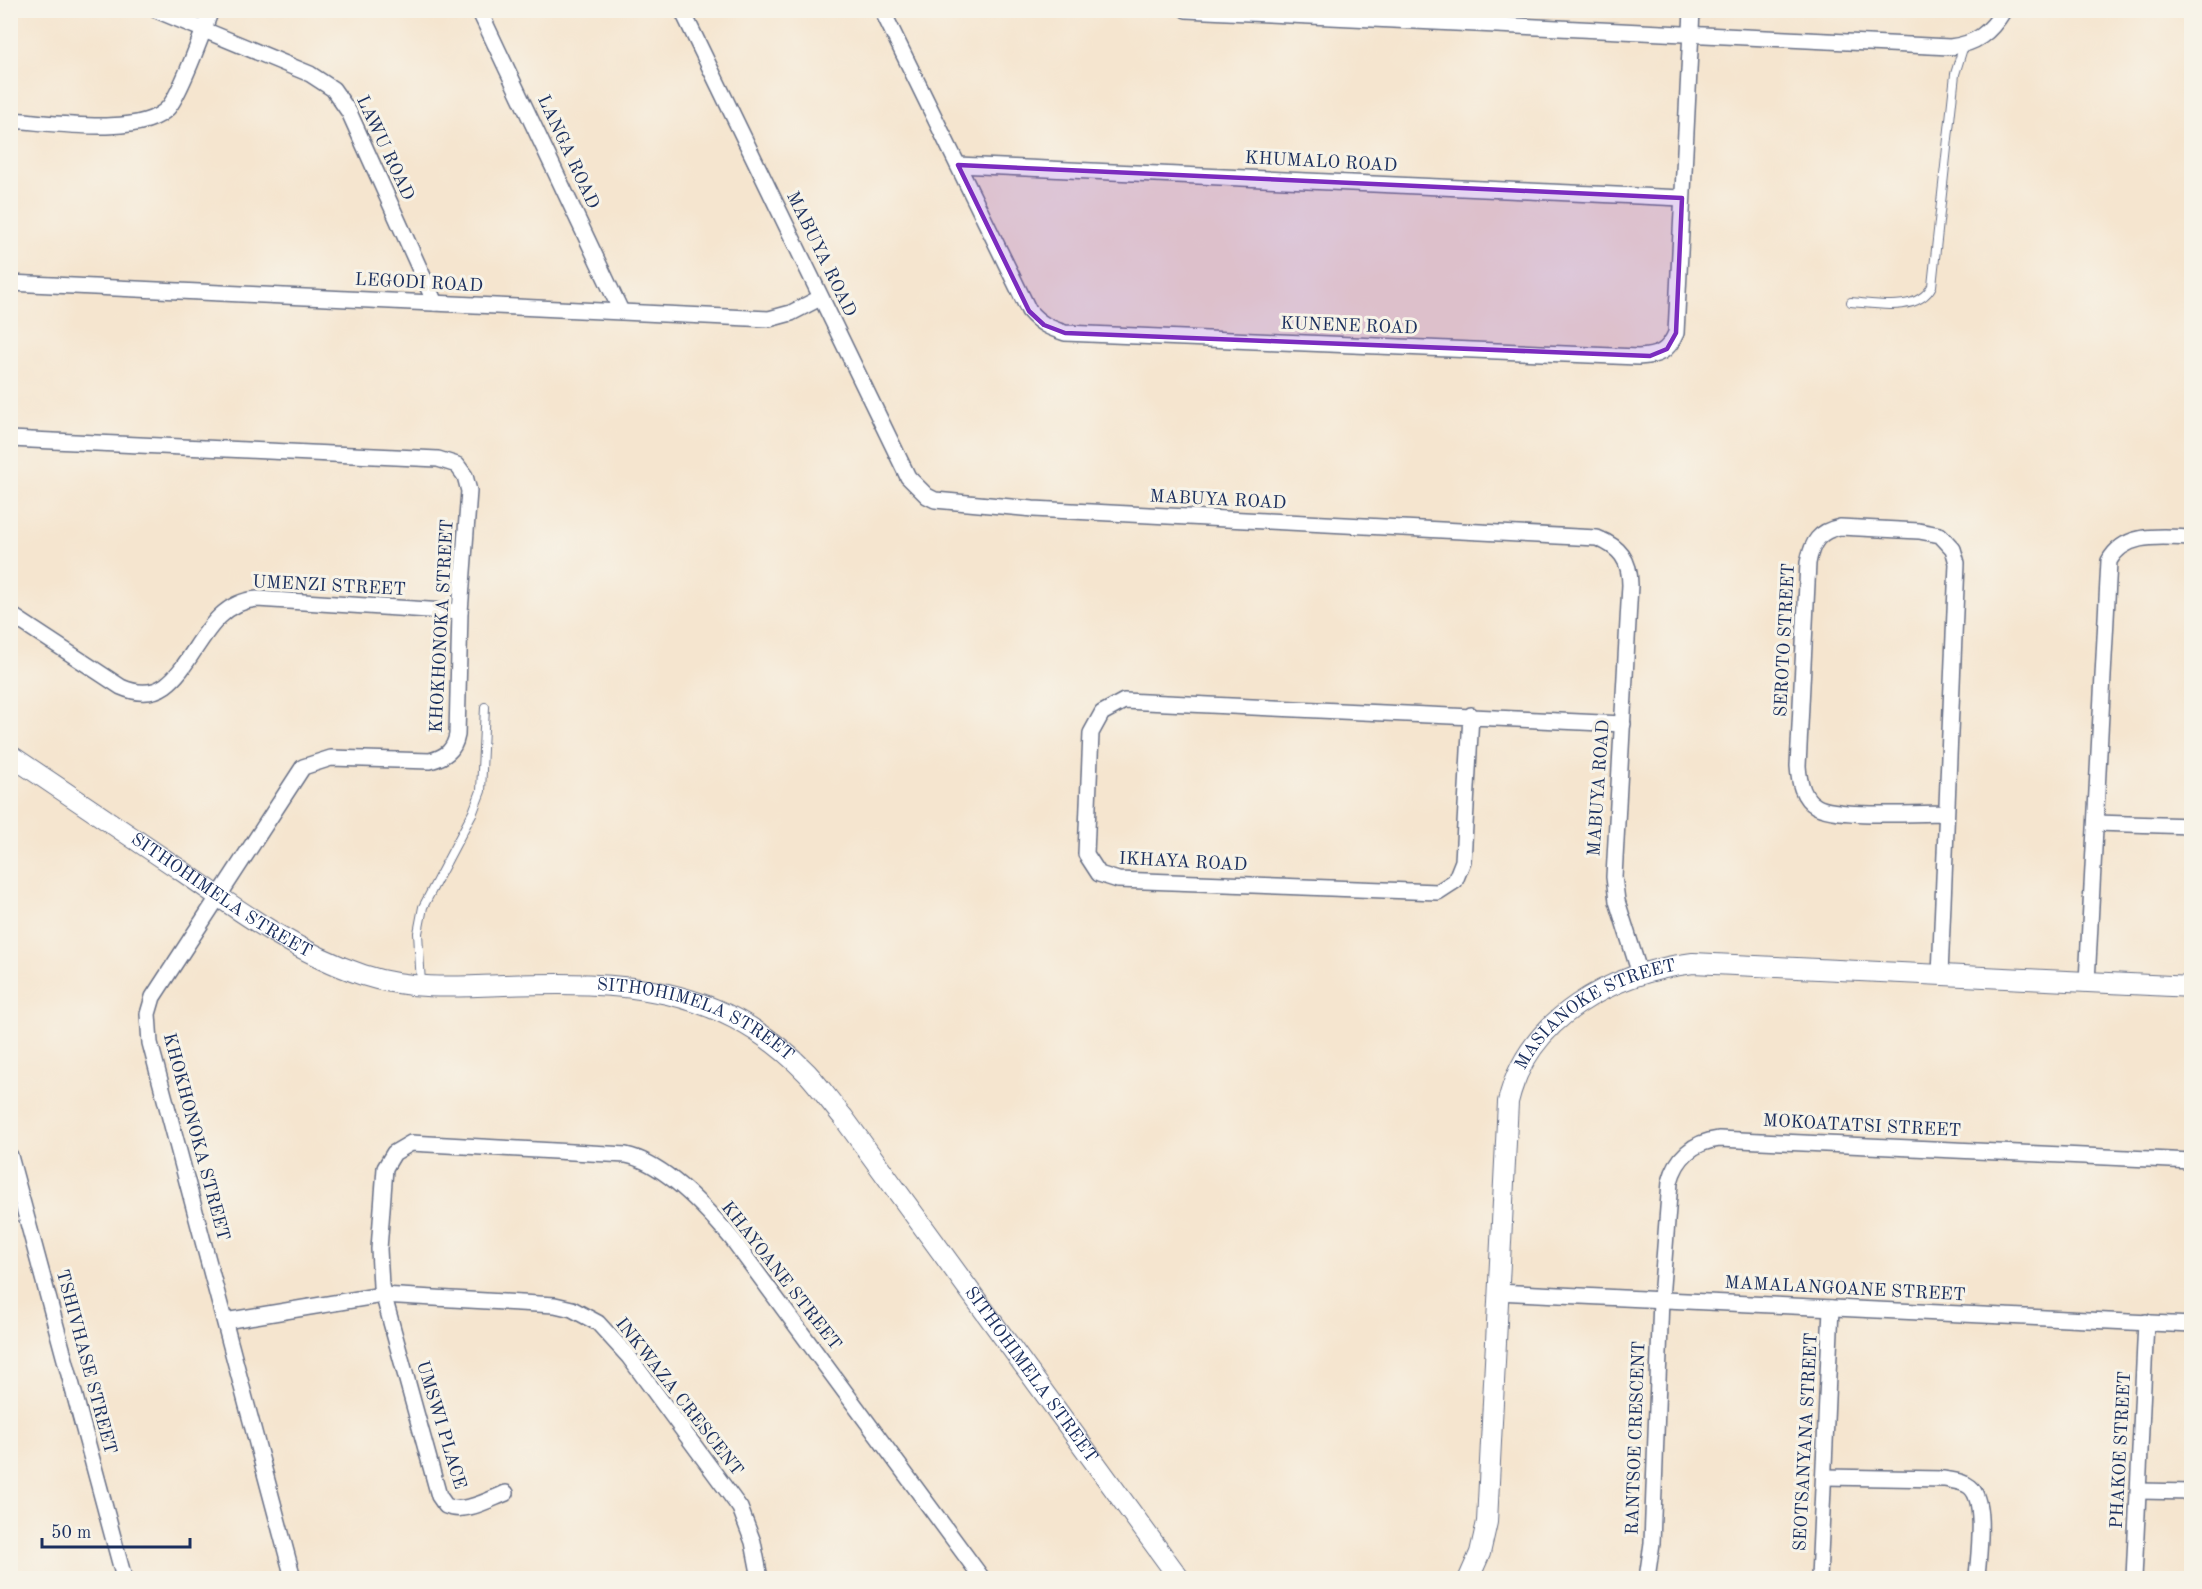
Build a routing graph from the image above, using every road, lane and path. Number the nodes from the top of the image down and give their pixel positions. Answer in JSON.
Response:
{"nodes":[{"id":1,"x":156,"y":10,"type":"edge"},
{"id":2,"x":211,"y":10,"type":"edge"},
{"id":3,"x":478,"y":10,"type":"edge"},
{"id":4,"x":682,"y":10,"type":"edge"},
{"id":5,"x":882,"y":10,"type":"edge"},
{"id":6,"x":1186,"y":10,"type":"edge"},
{"id":7,"x":1692,"y":10,"type":"edge"},
{"id":8,"x":2004,"y":10,"type":"edge"},
{"id":9,"x":204,"y":29,"type":"junction"},
{"id":10,"x":1691,"y":33,"type":"junction"},
{"id":11,"x":1964,"y":45,"type":"junction"},
{"id":12,"x":10,"y":120,"type":"edge"},
{"id":13,"x":958,"y":165,"type":"junction"},
{"id":14,"x":1682,"y":198,"type":"junction"},
{"id":15,"x":10,"y":283,"type":"edge"},
{"id":16,"x":820,"y":298,"type":"junction"},
{"id":17,"x":1851,"y":302,"type":"dead end"},
{"id":18,"x":435,"y":303,"type":"junction"},
{"id":19,"x":621,"y":311,"type":"junction"},
{"id":20,"x":10,"y":439,"type":"edge"},
{"id":21,"x":2192,"y":538,"type":"edge"},
{"id":22,"x":460,"y":612,"type":"junction"},
{"id":23,"x":10,"y":614,"type":"edge"},
{"id":24,"x":485,"y":707,"type":"dead end"},
{"id":25,"x":1471,"y":715,"type":"junction"},
{"id":26,"x":1623,"y":724,"type":"junction"},
{"id":27,"x":10,"y":755,"type":"edge"},
{"id":28,"x":1945,"y":813,"type":"junction"},
{"id":29,"x":2096,"y":822,"type":"junction"},
{"id":30,"x":2192,"y":826,"type":"edge"},
{"id":31,"x":217,"y":895,"type":"junction"},
{"id":32,"x":1640,"y":974,"type":"junction"},
{"id":33,"x":1940,"y":975,"type":"junction"},
{"id":34,"x":2088,"y":982,"type":"junction"},
{"id":35,"x":421,"y":985,"type":"junction"},
{"id":36,"x":2192,"y":987,"type":"edge"},
{"id":37,"x":10,"y":1156,"type":"edge"},
{"id":38,"x":2192,"y":1161,"type":"edge"},
{"id":39,"x":1497,"y":1292,"type":"junction"},
{"id":40,"x":382,"y":1295,"type":"junction"},
{"id":41,"x":1661,"y":1299,"type":"junction"},
{"id":42,"x":1831,"y":1308,"type":"junction"},
{"id":43,"x":225,"y":1321,"type":"junction"},
{"id":44,"x":2146,"y":1322,"type":"junction"},
{"id":45,"x":2192,"y":1325,"type":"edge"},
{"id":46,"x":1824,"y":1477,"type":"junction"},
{"id":47,"x":2139,"y":1491,"type":"junction"},
{"id":48,"x":2192,"y":1492,"type":"edge"},
{"id":49,"x":506,"y":1493,"type":"dead end"},
{"id":50,"x":124,"y":1578,"type":"edge"},
{"id":51,"x":293,"y":1578,"type":"edge"},
{"id":52,"x":760,"y":1578,"type":"edge"},
{"id":53,"x":982,"y":1578,"type":"edge"},
{"id":54,"x":1179,"y":1578,"type":"edge"},
{"id":55,"x":1469,"y":1578,"type":"edge"},
{"id":56,"x":1647,"y":1578,"type":"edge"},
{"id":57,"x":1819,"y":1578,"type":"edge"},
{"id":58,"x":1977,"y":1578,"type":"edge"},
{"id":59,"x":2134,"y":1578,"type":"edge"}],
"edges":[{"from":1,"to":9,"type":"street","name":"LAWU ROAD"},
{"from":2,"to":9,"type":"street"},
{"from":3,"to":19,"type":"street","name":"LANGA ROAD"},
{"from":4,"to":16,"type":"street","name":"MABUYA ROAD"},
{"from":5,"to":13,"type":"street","name":"KUNENE ROAD"},
{"from":6,"to":10,"type":"street"},
{"from":7,"to":10,"type":"street","name":"KUNENE ROAD"},
{"from":8,"to":11,"type":"street"},
{"from":9,"to":12,"type":"street"},
{"from":9,"to":18,"type":"street","name":"LAWU ROAD"},
{"from":10,"to":11,"type":"street"},
{"from":10,"to":14,"type":"street","name":"KUNENE ROAD"},
{"from":11,"to":17,"type":"lane"},
{"from":13,"to":14,"type":"street","name":"KHUMALO ROAD"},
{"from":13,"to":14,"type":"street","name":"KUNENE ROAD"},
{"from":15,"to":18,"type":"street","name":"LEGODI ROAD"},
{"from":16,"to":19,"type":"street","name":"LEGODI ROAD"},
{"from":16,"to":26,"type":"street","name":"MABUYA ROAD"},
{"from":18,"to":19,"type":"street","name":"LEGODI ROAD"},
{"from":20,"to":22,"type":"street","name":"KHOKHONOKA STREET"},
{"from":21,"to":29,"type":"street"},
{"from":22,"to":23,"type":"street","name":"UMENZI STREET"},
{"from":22,"to":31,"type":"street","name":"KHOKHONOKA STREET"},
{"from":24,"to":35,"type":"lane"},
{"from":25,"to":25,"type":"street","name":"IKHAYA ROAD"},
{"from":25,"to":26,"type":"street","name":"IKHAYA ROAD"},
{"from":26,"to":32,"type":"street","name":"MABUYA ROAD"},
{"from":27,"to":31,"type":"street","name":"SITHOHIMELA STREET"},
{"from":28,"to":28,"type":"street","name":"SEROTO STREET"},
{"from":28,"to":33,"type":"street","name":"SEROTO STREET"},
{"from":29,"to":30,"type":"street"},
{"from":29,"to":34,"type":"street"},
{"from":31,"to":35,"type":"street","name":"SITHOHIMELA STREET"},
{"from":31,"to":43,"type":"street","name":"KHOKHONOKA STREET"},
{"from":32,"to":33,"type":"street","name":"MASIANOKE STREET"},
{"from":32,"to":39,"type":"street","name":"MASIANOKE STREET"},
{"from":33,"to":34,"type":"street","name":"MASIANOKE STREET"},
{"from":34,"to":36,"type":"street","name":"MASIANOKE STREET"},
{"from":35,"to":54,"type":"street","name":"SITHOHIMELA STREET"},
{"from":37,"to":50,"type":"street","name":"TSHIVHASE STREET"},
{"from":38,"to":41,"type":"street","name":"MOKOATATSI STREET"},
{"from":39,"to":41,"type":"street","name":"MAMALANGOANE STREET"},
{"from":39,"to":55,"type":"street","name":"MASIANOKE STREET"},
{"from":40,"to":43,"type":"street","name":"INKWAZA CRESCENT"},
{"from":40,"to":49,"type":"street","name":"UMSWI PLACE"},
{"from":40,"to":52,"type":"street","name":"INKWAZA CRESCENT"},
{"from":40,"to":53,"type":"street","name":"KHAYOANE STREET"},
{"from":41,"to":42,"type":"street","name":"MAMALANGOANE STREET"},
{"from":41,"to":56,"type":"street","name":"RANTSOE CRESCENT"},
{"from":42,"to":44,"type":"street","name":"MAMALANGOANE STREET"},
{"from":42,"to":46,"type":"street","name":"SEOTSANYANA STREET"},
{"from":43,"to":51,"type":"street","name":"KHOKHONOKA STREET"},
{"from":44,"to":45,"type":"street","name":"MAMALANGOANE STREET"},
{"from":44,"to":47,"type":"street","name":"PHAKOE STREET"},
{"from":46,"to":57,"type":"street","name":"SEOTSANYANA STREET"},
{"from":46,"to":58,"type":"street"},
{"from":47,"to":48,"type":"street"},
{"from":47,"to":59,"type":"street","name":"PHAKOE STREET"}]}
